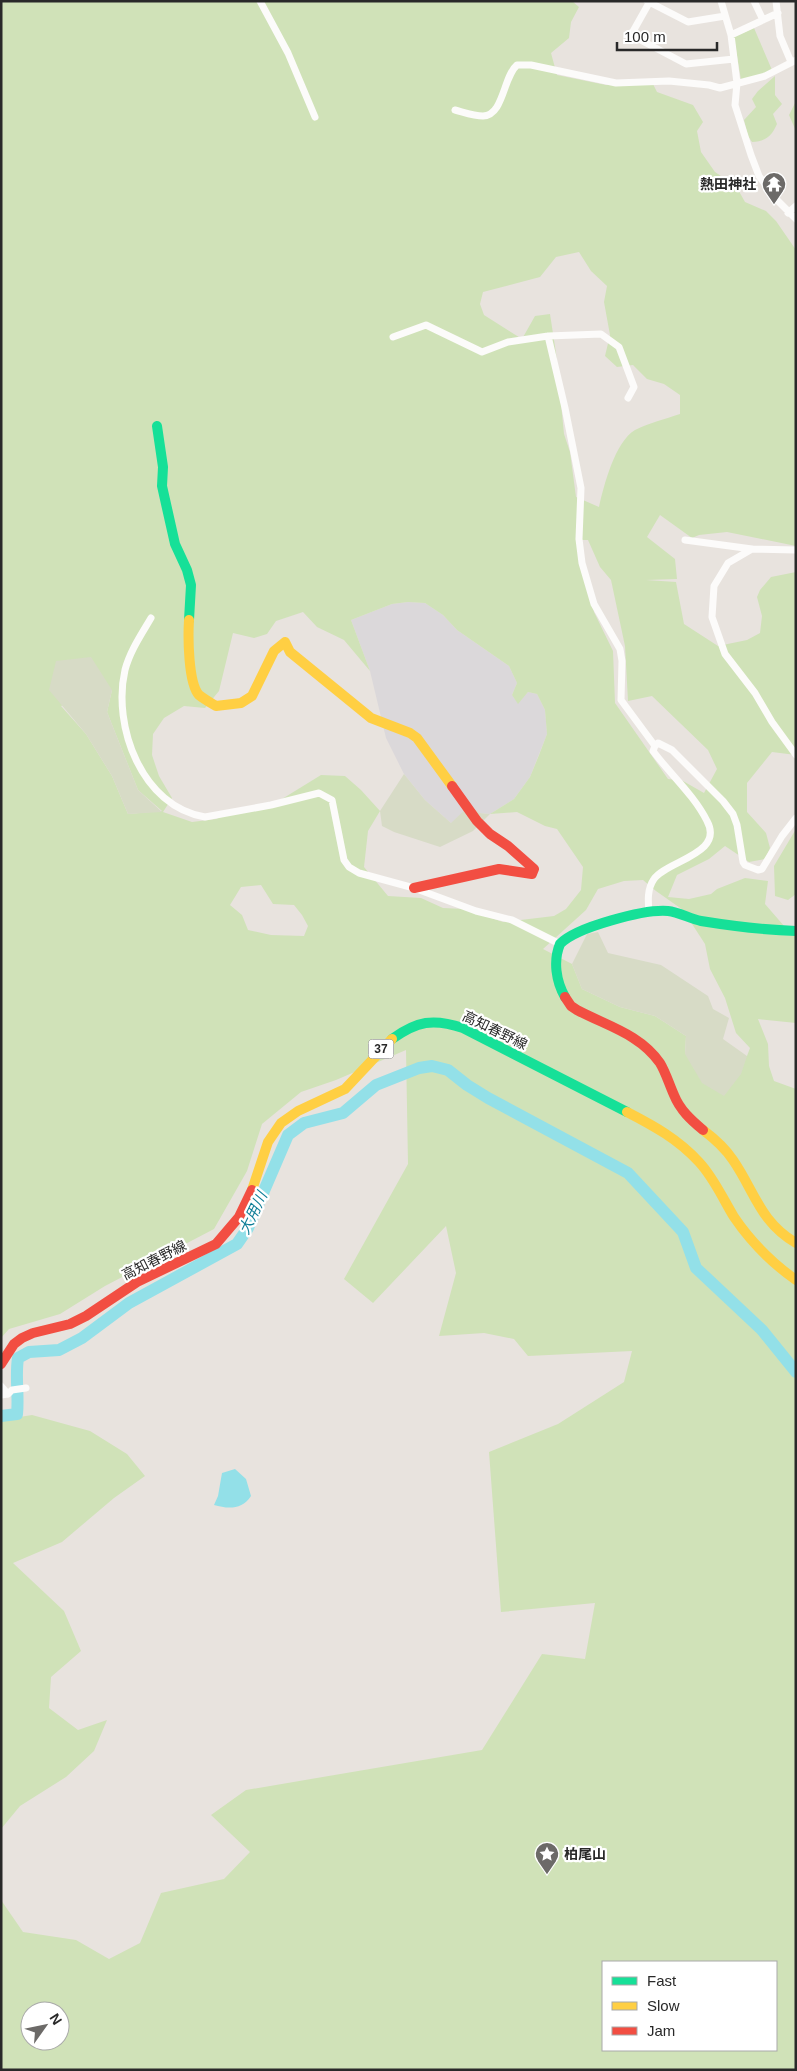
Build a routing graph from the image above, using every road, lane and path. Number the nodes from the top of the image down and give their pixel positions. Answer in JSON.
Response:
{"nodes":[{"id":1,"x":260,"y":1,"type":"edge"},
{"id":2,"x":721,"y":1,"type":"edge"},
{"id":3,"x":754,"y":1,"type":"edge"},
{"id":4,"x":776,"y":1,"type":"edge"},
{"id":5,"x":648,"y":2,"type":"edge"},
{"id":6,"x":778,"y":13,"type":"junction"},
{"id":7,"x":726,"y":16,"type":"junction"},
{"id":8,"x":763,"y":20,"type":"junction"},
{"id":9,"x":731,"y":36,"type":"junction"},
{"id":10,"x":734,"y":59,"type":"junction"},
{"id":11,"x":794,"y":61,"type":"edge"},
{"id":12,"x":738,"y":83,"type":"junction"},
{"id":13,"x":455,"y":110,"type":"dead end"},
{"id":14,"x":314,"y":117,"type":"dead end"},
{"id":15,"x":796,"y":206,"type":"edge"},
{"id":16,"x":788,"y":212,"type":"junction"},
{"id":17,"x":796,"y":218,"type":"edge"},
{"id":18,"x":548,"y":336,"type":"junction"},
{"id":19,"x":393,"y":337,"type":"dead end"},
{"id":20,"x":628,"y":398,"type":"dead end"},
{"id":21,"x":157,"y":426,"type":"dead end"},
{"id":22,"x":685,"y":540,"type":"dead end"},
{"id":23,"x":752,"y":549,"type":"junction"},
{"id":24,"x":796,"y":550,"type":"edge"},
{"id":25,"x":151,"y":618,"type":"dead end"},
{"id":26,"x":655,"y":746,"type":"junction"},
{"id":27,"x":796,"y":755,"type":"edge"},
{"id":28,"x":796,"y":818,"type":"edge"},
{"id":29,"x":414,"y":888,"type":"junction"},
{"id":30,"x":649,"y":912,"type":"junction"},
{"id":31,"x":796,"y":931,"type":"edge"},
{"id":32,"x":560,"y":944,"type":"junction"},
{"id":33,"x":796,"y":1243,"type":"edge"},
{"id":34,"x":796,"y":1280,"type":"edge"},
{"id":35,"x":1,"y":1364,"type":"edge"},
{"id":36,"x":1,"y":1386,"type":"edge"},
{"id":37,"x":26,"y":1388,"type":"dead end"},
{"id":38,"x":7,"y":1393,"type":"edge"}],
"edges":[{"from":1,"to":14,"type":"street"},
{"from":2,"to":7,"type":"street"},
{"from":3,"to":8,"type":"street"},
{"from":4,"to":6,"type":"street"},
{"from":5,"to":7,"type":"street"},
{"from":5,"to":10,"type":"street"},
{"from":6,"to":8,"type":"street"},
{"from":6,"to":11,"type":"street"},
{"from":7,"to":9,"type":"street"},
{"from":8,"to":9,"type":"street"},
{"from":9,"to":10,"type":"street"},
{"from":10,"to":12,"type":"street"},
{"from":11,"to":12,"type":"street"},
{"from":12,"to":13,"type":"street"},
{"from":12,"to":16,"type":"street"},
{"from":15,"to":16,"type":"street"},
{"from":16,"to":17,"type":"street"},
{"from":18,"to":19,"type":"street"},
{"from":18,"to":20,"type":"street"},
{"from":18,"to":26,"type":"street"},
{"from":21,"to":29,"type":"main road"},
{"from":22,"to":23,"type":"street"},
{"from":23,"to":24,"type":"street"},
{"from":23,"to":27,"type":"street"},
{"from":25,"to":29,"type":"street"},
{"from":26,"to":28,"type":"street"},
{"from":26,"to":30,"type":"street"},
{"from":29,"to":32,"type":"street"},
{"from":30,"to":31,"type":"main road"},
{"from":30,"to":32,"type":"main road"},
{"from":32,"to":33,"type":"main road"},
{"from":34,"to":35,"type":"main road","name":"高知春野線","number":"37"},
{"from":36,"to":38,"type":"street"},
{"from":37,"to":38,"type":"street"}]}
